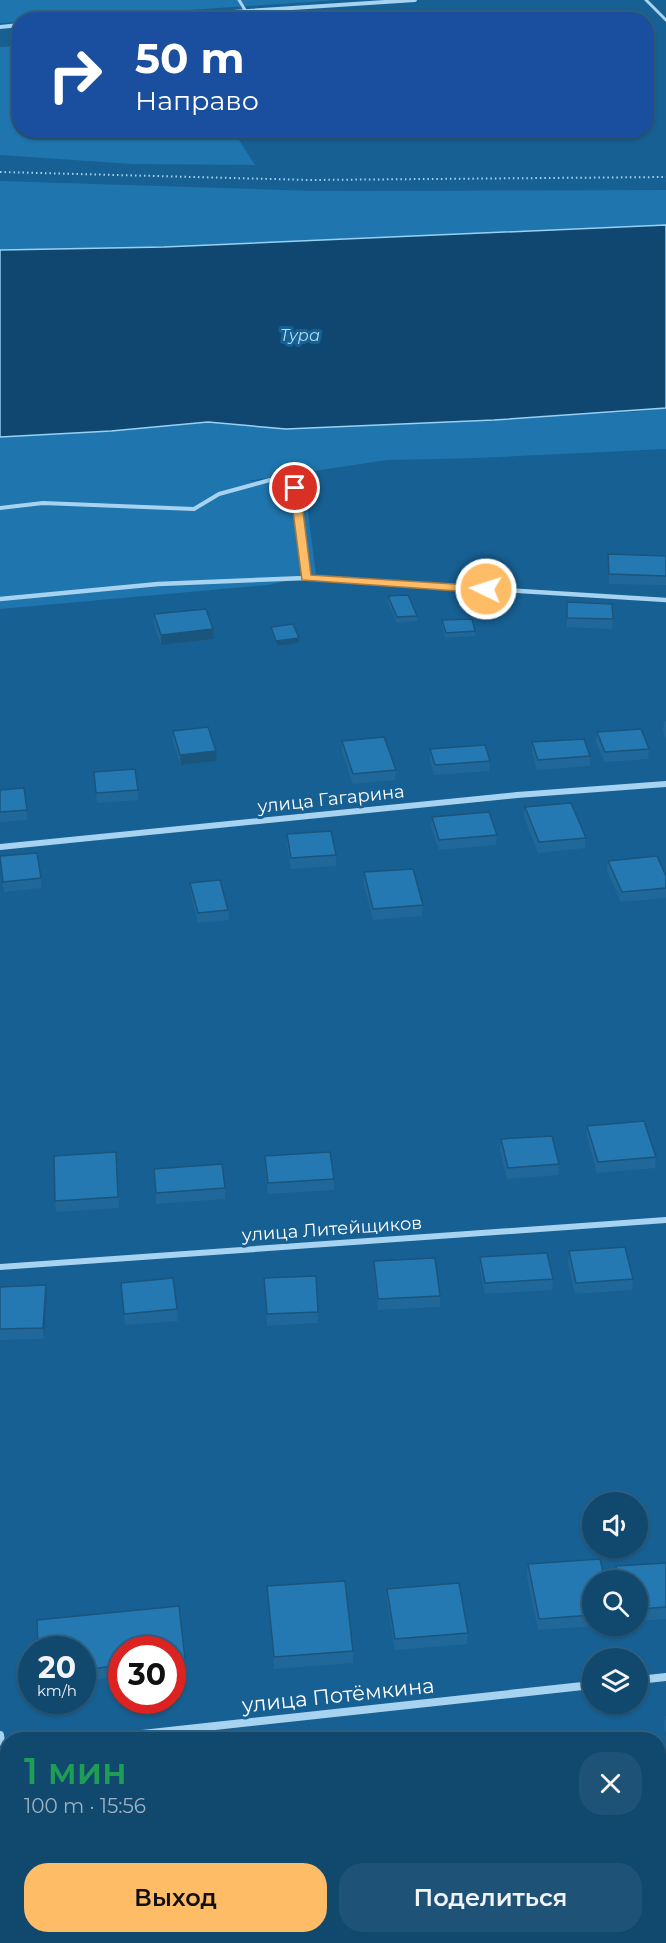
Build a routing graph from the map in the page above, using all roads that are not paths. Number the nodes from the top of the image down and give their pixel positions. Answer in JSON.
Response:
{"nodes":[{"id":1,"x":239,"y":0,"type":"edge"},
{"id":2,"x":415,"y":0,"type":"edge"},
{"id":3,"x":646,"y":0,"type":"edge"},
{"id":4,"x":245,"y":11,"type":"junction"},
{"id":5,"x":230,"y":12,"type":"edge"},
{"id":6,"x":666,"y":20,"type":"edge"},
{"id":7,"x":270,"y":480,"type":"dead end"},
{"id":8,"x":295,"y":488,"type":"dead end"},
{"id":9,"x":0,"y":508,"type":"edge"},
{"id":10,"x":306,"y":578,"type":"junction"},
{"id":11,"x":0,"y":599,"type":"edge"},
{"id":12,"x":666,"y":600,"type":"edge"},
{"id":13,"x":666,"y":784,"type":"edge"},
{"id":14,"x":0,"y":847,"type":"edge"},
{"id":15,"x":666,"y":1220,"type":"edge"},
{"id":16,"x":0,"y":1268,"type":"edge"},
{"id":17,"x":666,"y":1677,"type":"edge"},
{"id":18,"x":648,"y":1679,"type":"edge"},
{"id":19,"x":582,"y":1686,"type":"edge"},
{"id":20,"x":160,"y":1732,"type":"edge"}],
"edges":[{"from":1,"to":4,"type":"lane"},
{"from":2,"to":4,"type":"street"},
{"from":3,"to":6,"type":"lane"},
{"from":4,"to":5,"type":"street"},
{"from":7,"to":9,"type":"lane"},
{"from":8,"to":10,"type":"lane"},
{"from":10,"to":11,"type":"street"},
{"from":10,"to":12,"type":"street"},
{"from":13,"to":14,"type":"street","name":"улица Гагарина"},
{"from":15,"to":16,"type":"street","name":"улица Литейщиков"},
{"from":17,"to":18,"type":"street"},
{"from":19,"to":20,"type":"street","name":"улица Потёмкина"}]}
